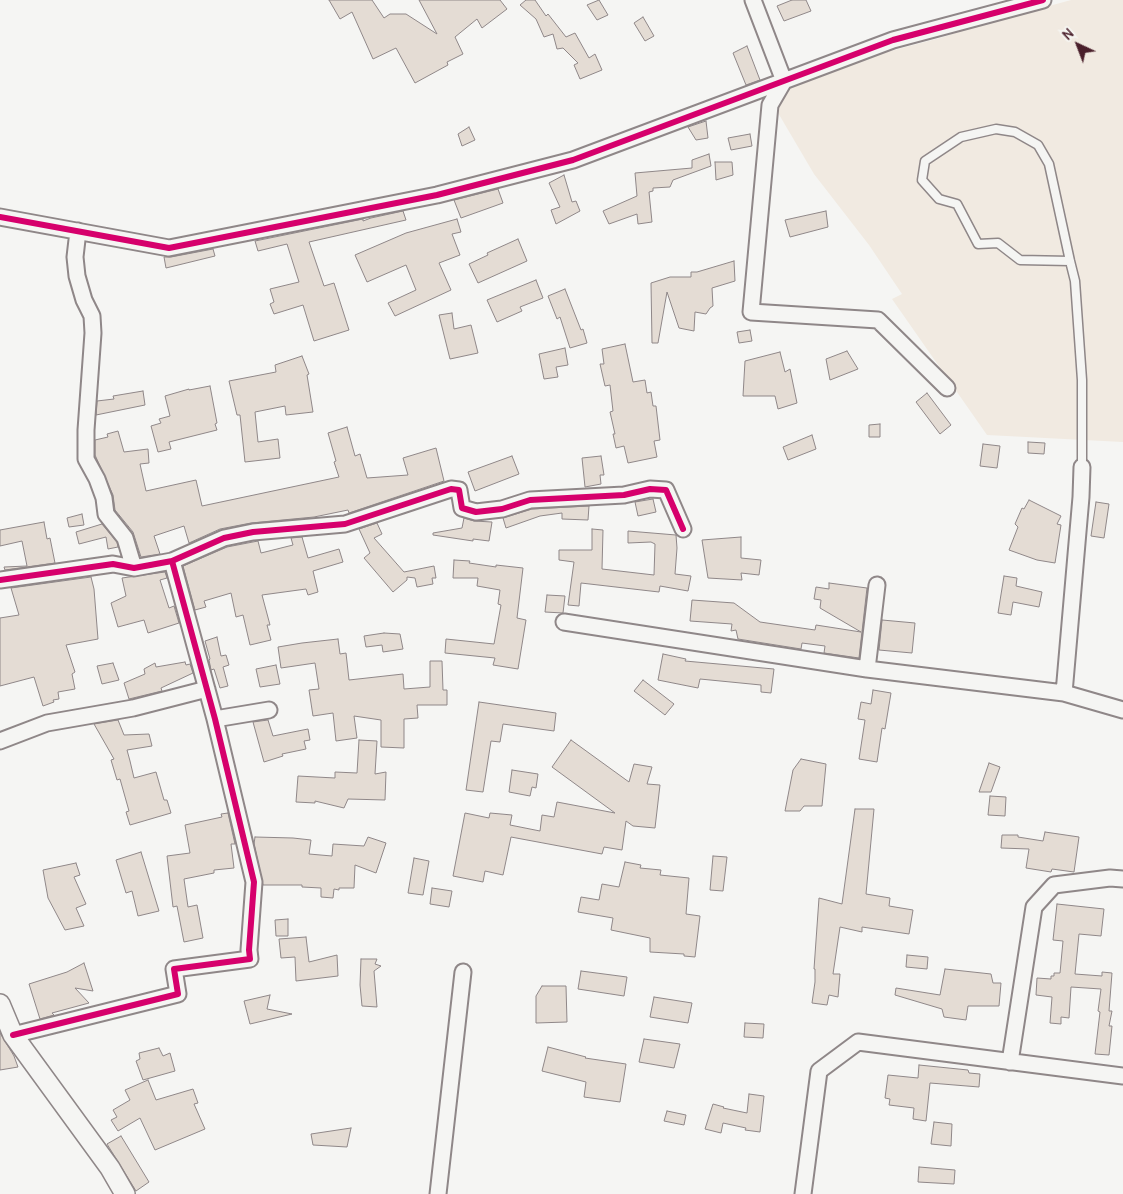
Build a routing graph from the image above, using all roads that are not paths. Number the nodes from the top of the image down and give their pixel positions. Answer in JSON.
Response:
{"nodes":[{"id":1,"x":753,"y":0,"type":"edge"},
{"id":2,"x":1043,"y":0,"type":"edge"},
{"id":3,"x":784,"y":81,"type":"junction"},
{"id":4,"x":0,"y":217,"type":"edge"},
{"id":5,"x":78,"y":231,"type":"junction"},
{"id":6,"x":1070,"y":260,"type":"junction"},
{"id":7,"x":947,"y":388,"type":"dead end"},
{"id":8,"x":1082,"y":467,"type":"joint"},
{"id":9,"x":683,"y":529,"type":"dead end"},
{"id":10,"x":172,"y":561,"type":"junction"},
{"id":11,"x":134,"y":568,"type":"junction"},
{"id":12,"x":0,"y":580,"type":"edge"},
{"id":13,"x":877,"y":585,"type":"dead end"},
{"id":14,"x":564,"y":622,"type":"dead end"},
{"id":15,"x":867,"y":669,"type":"junction"},
{"id":16,"x":206,"y":689,"type":"junction"},
{"id":17,"x":1064,"y":693,"type":"junction"},
{"id":18,"x":269,"y":710,"type":"dead end"},
{"id":19,"x":1123,"y":710,"type":"edge"},
{"id":20,"x":215,"y":719,"type":"junction"},
{"id":21,"x":0,"y":740,"type":"edge"},
{"id":22,"x":1123,"y":879,"type":"edge"},
{"id":23,"x":463,"y":972,"type":"dead end"},
{"id":24,"x":0,"y":1004,"type":"edge"},
{"id":25,"x":13,"y":1036,"type":"junction"},
{"id":26,"x":1010,"y":1062,"type":"junction"},
{"id":27,"x":1123,"y":1076,"type":"edge"},
{"id":28,"x":125,"y":1194,"type":"edge"},
{"id":29,"x":438,"y":1194,"type":"edge"},
{"id":30,"x":803,"y":1194,"type":"edge"}],
"edges":[{"from":1,"to":3,"type":"street"},
{"from":2,"to":3,"type":"street"},
{"from":3,"to":5,"type":"street"},
{"from":3,"to":7,"type":"street"},
{"from":4,"to":5,"type":"street"},
{"from":5,"to":11,"type":"street"},
{"from":6,"to":6,"type":"lane"},
{"from":6,"to":8,"type":"lane"},
{"from":8,"to":17,"type":"street"},
{"from":9,"to":10,"type":"street"},
{"from":10,"to":11,"type":"street"},
{"from":10,"to":16,"type":"street"},
{"from":11,"to":12,"type":"street"},
{"from":13,"to":15,"type":"street"},
{"from":14,"to":15,"type":"street"},
{"from":15,"to":17,"type":"street"},
{"from":16,"to":20,"type":"street"},
{"from":16,"to":21,"type":"street"},
{"from":17,"to":19,"type":"street"},
{"from":18,"to":20,"type":"street"},
{"from":20,"to":25,"type":"street"},
{"from":22,"to":26,"type":"street"},
{"from":23,"to":29,"type":"street"},
{"from":24,"to":25,"type":"street"},
{"from":25,"to":28,"type":"street"},
{"from":26,"to":27,"type":"street"},
{"from":26,"to":30,"type":"street"}]}
